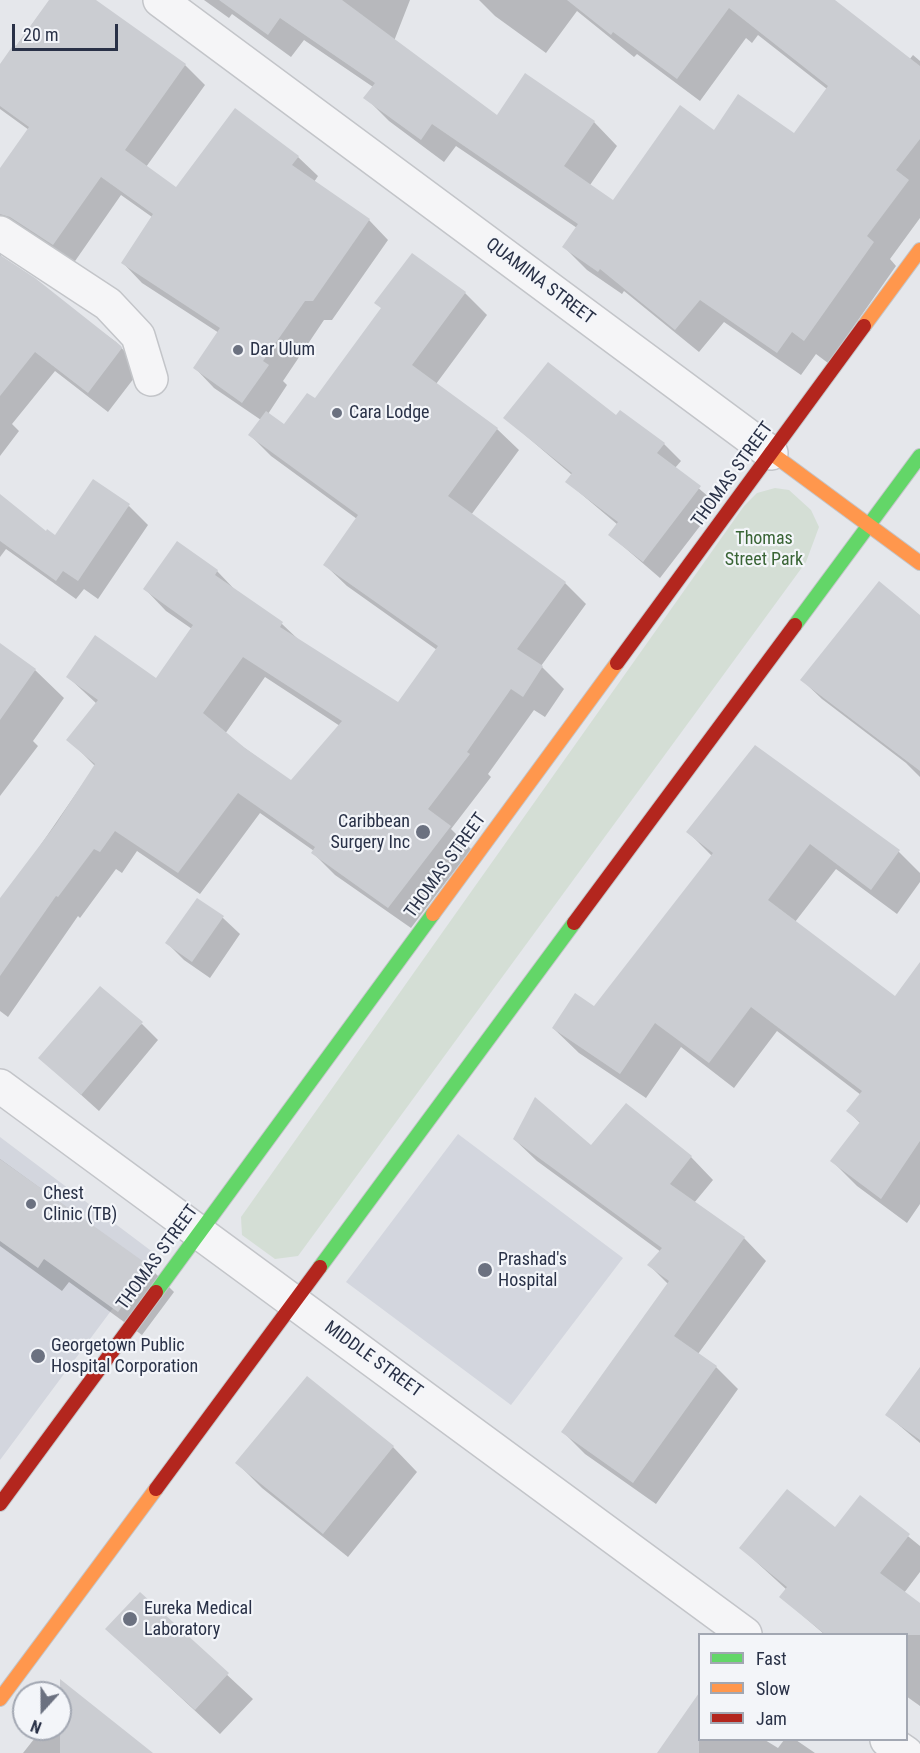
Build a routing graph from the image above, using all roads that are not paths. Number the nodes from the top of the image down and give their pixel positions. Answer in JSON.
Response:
{"nodes":[{"id":1,"x":160,"y":0,"type":"edge"},
{"id":2,"x":0,"y":233,"type":"edge"},
{"id":3,"x":920,"y":250,"type":"edge"},
{"id":4,"x":151,"y":378,"type":"dead end"},
{"id":5,"x":771,"y":453,"type":"junction"},
{"id":6,"x":920,"y":456,"type":"edge"},
{"id":7,"x":869,"y":525,"type":"junction"},
{"id":8,"x":920,"y":563,"type":"edge"},
{"id":9,"x":0,"y":1086,"type":"edge"},
{"id":10,"x":200,"y":1232,"type":"junction"},
{"id":11,"x":294,"y":1301,"type":"junction"},
{"id":12,"x":0,"y":1504,"type":"edge"},
{"id":13,"x":742,"y":1633,"type":"edge"},
{"id":14,"x":0,"y":1699,"type":"edge"},
{"id":15,"x":888,"y":1741,"type":"edge"},
{"id":16,"x":906,"y":1753,"type":"edge"}],
"edges":[{"from":1,"to":5,"type":"street","name":"QUAMINA STREET"},
{"from":2,"to":4,"type":"street"},
{"from":3,"to":5,"type":"street","name":"THOMAS STREET"},
{"from":5,"to":7,"type":"street","name":"QUAMINA STREET"},
{"from":5,"to":10,"type":"street","name":"THOMAS STREET"},
{"from":6,"to":7,"type":"street"},
{"from":7,"to":8,"type":"street","name":"QUAMINA STREET"},
{"from":7,"to":11,"type":"street"},
{"from":9,"to":10,"type":"street","name":"MIDDLE STREET"},
{"from":10,"to":11,"type":"street","name":"MIDDLE STREET"},
{"from":10,"to":12,"type":"street","name":"THOMAS STREET"},
{"from":11,"to":13,"type":"street","name":"MIDDLE STREET"},
{"from":11,"to":14,"type":"street"},
{"from":15,"to":16,"type":"street"}]}
